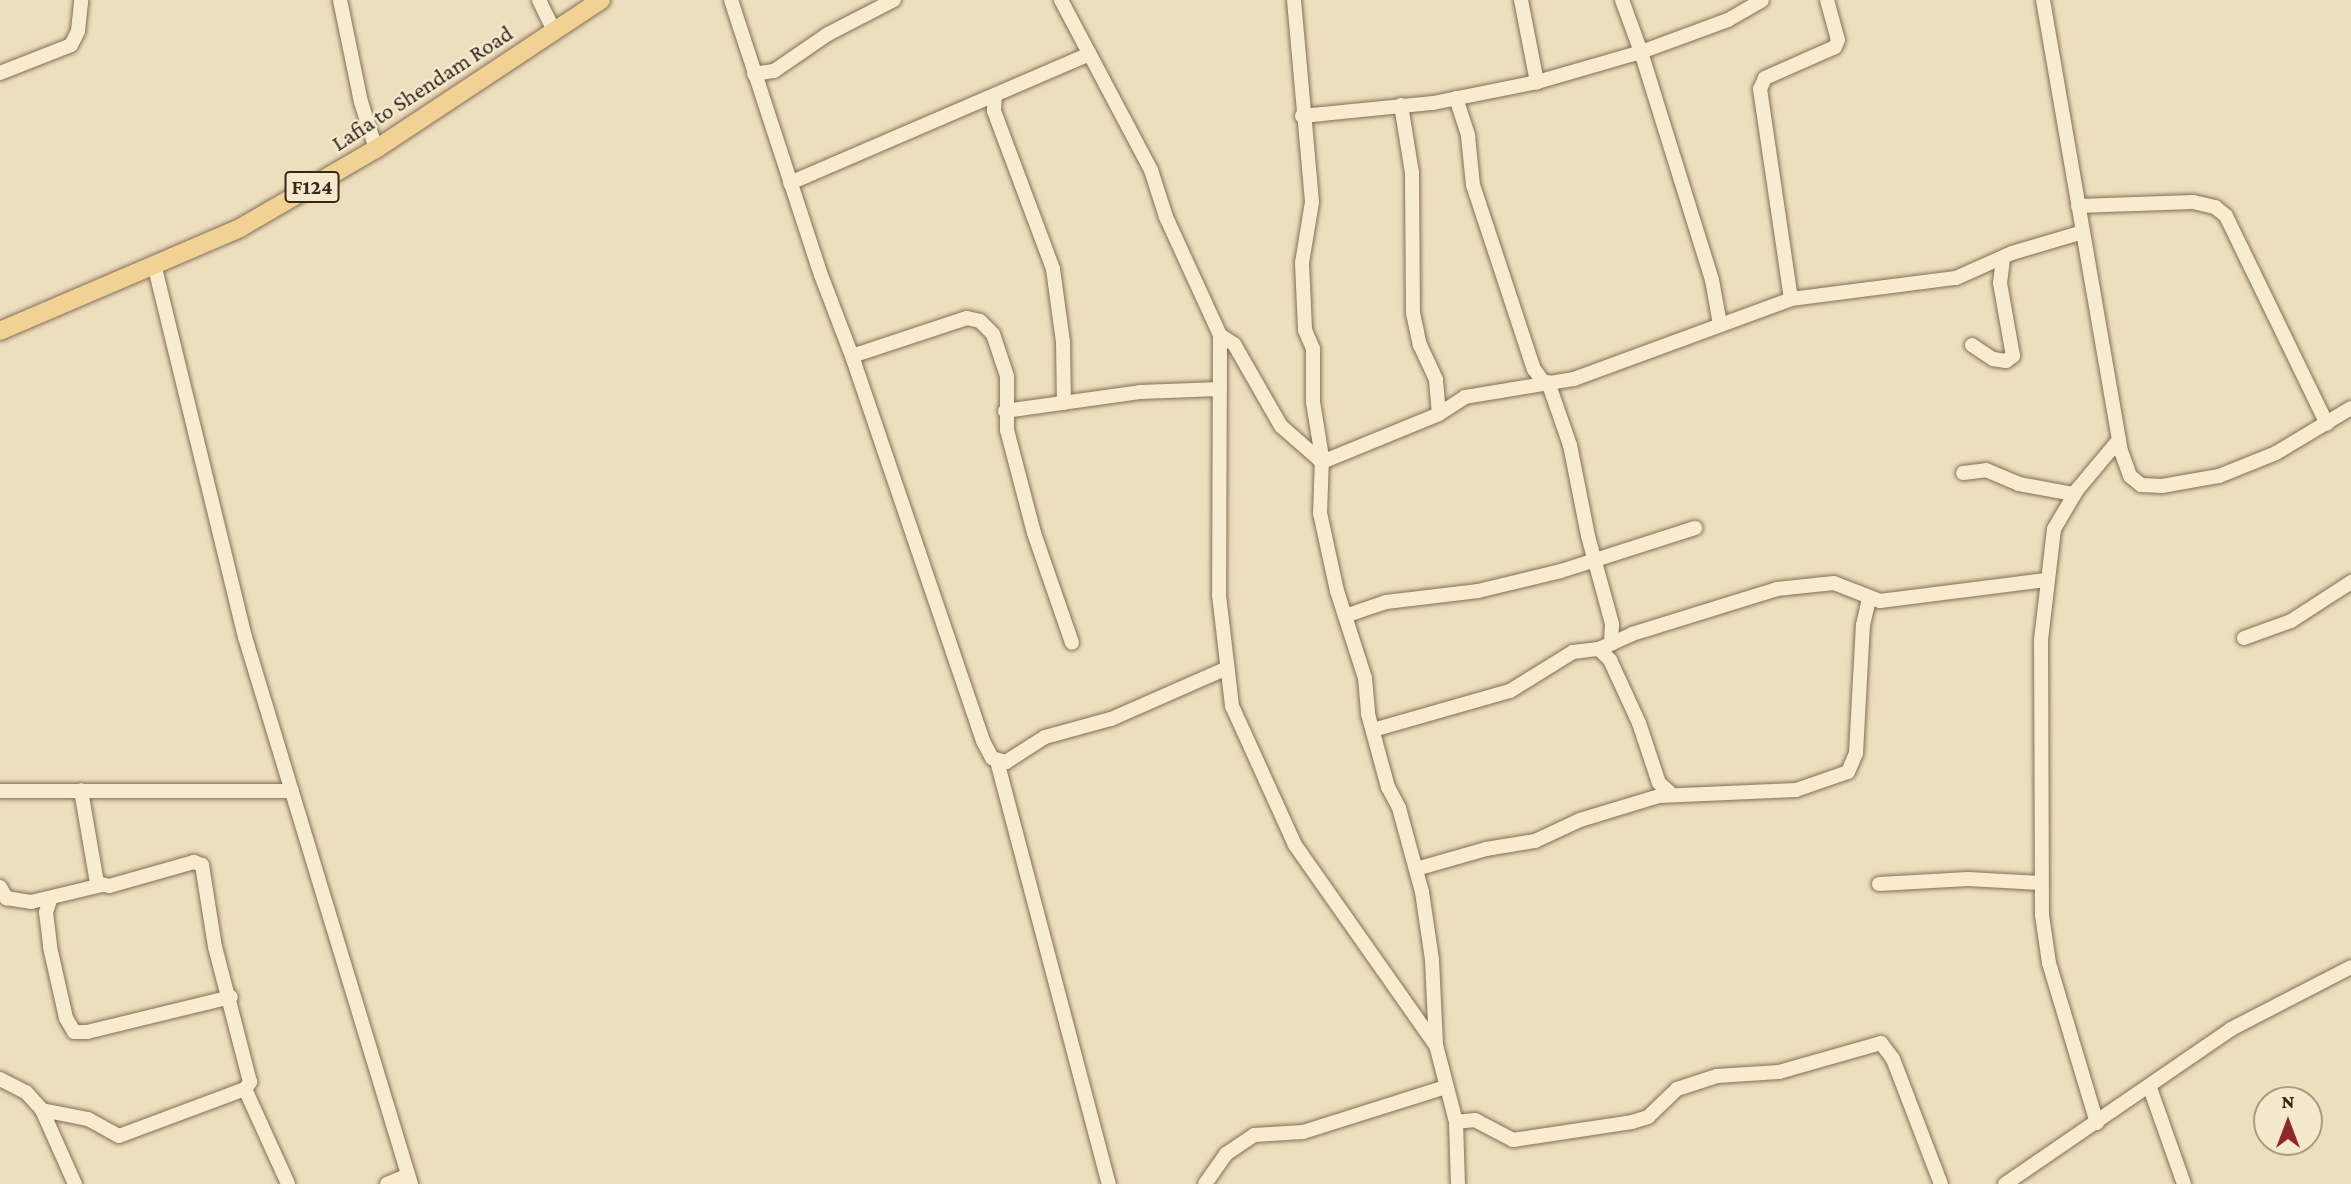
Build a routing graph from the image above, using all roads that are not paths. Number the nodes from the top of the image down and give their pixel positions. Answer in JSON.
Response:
{"nodes":[{"id":1,"x":81,"y":0,"type":"edge"},
{"id":2,"x":340,"y":0,"type":"edge"},
{"id":3,"x":540,"y":0,"type":"edge"},
{"id":4,"x":601,"y":0,"type":"edge"},
{"id":5,"x":731,"y":0,"type":"edge"},
{"id":6,"x":894,"y":0,"type":"edge"},
{"id":7,"x":1061,"y":0,"type":"edge"},
{"id":8,"x":1294,"y":0,"type":"edge"},
{"id":9,"x":1521,"y":0,"type":"edge"},
{"id":10,"x":1622,"y":0,"type":"edge"},
{"id":11,"x":1762,"y":0,"type":"edge"},
{"id":12,"x":1828,"y":0,"type":"edge"},
{"id":13,"x":2043,"y":0,"type":"edge"},
{"id":14,"x":554,"y":31,"type":"junction"},
{"id":15,"x":1640,"y":52,"type":"junction"},
{"id":16,"x":1088,"y":54,"type":"junction"},
{"id":17,"x":0,"y":74,"type":"edge"},
{"id":18,"x":754,"y":74,"type":"junction"},
{"id":19,"x":1537,"y":82,"type":"junction"},
{"id":20,"x":995,"y":95,"type":"junction"},
{"id":21,"x":1456,"y":98,"type":"junction"},
{"id":22,"x":979,"y":102,"type":"junction"},
{"id":23,"x":1401,"y":105,"type":"junction"},
{"id":24,"x":994,"y":111,"type":"junction"},
{"id":25,"x":1303,"y":116,"type":"junction"},
{"id":26,"x":376,"y":149,"type":"junction"},
{"id":27,"x":790,"y":183,"type":"junction"},
{"id":28,"x":2078,"y":206,"type":"junction"},
{"id":29,"x":2083,"y":232,"type":"junction"},
{"id":30,"x":2003,"y":258,"type":"junction"},
{"id":31,"x":155,"y":268,"type":"junction"},
{"id":32,"x":1981,"y":270,"type":"junction"},
{"id":33,"x":2000,"y":283,"type":"junction"},
{"id":34,"x":1791,"y":299,"type":"junction"},
{"id":35,"x":1720,"y":324,"type":"junction"},
{"id":36,"x":0,"y":331,"type":"edge"},
{"id":37,"x":1220,"y":335,"type":"junction"},
{"id":38,"x":1972,"y":345,"type":"dead end"},
{"id":39,"x":852,"y":356,"type":"junction"},
{"id":40,"x":1545,"y":382,"type":"junction"},
{"id":41,"x":1220,"y":390,"type":"junction"},
{"id":42,"x":1064,"y":403,"type":"junction"},
{"id":43,"x":2351,"y":408,"type":"edge"},
{"id":44,"x":1005,"y":411,"type":"junction"},
{"id":45,"x":1439,"y":414,"type":"junction"},
{"id":46,"x":1315,"y":424,"type":"junction"},
{"id":47,"x":2327,"y":424,"type":"junction"},
{"id":48,"x":1290,"y":436,"type":"junction"},
{"id":49,"x":2119,"y":440,"type":"junction"},
{"id":50,"x":1322,"y":463,"type":"junction"},
{"id":51,"x":1963,"y":473,"type":"dead end"},
{"id":52,"x":2074,"y":494,"type":"junction"},
{"id":53,"x":1695,"y":528,"type":"dead end"},
{"id":54,"x":1594,"y":560,"type":"junction"},
{"id":55,"x":2046,"y":580,"type":"junction"},
{"id":56,"x":2351,"y":582,"type":"edge"},
{"id":57,"x":1869,"y":599,"type":"junction"},
{"id":58,"x":1345,"y":616,"type":"junction"},
{"id":59,"x":2244,"y":638,"type":"dead end"},
{"id":60,"x":1072,"y":643,"type":"dead end"},
{"id":61,"x":1611,"y":644,"type":"junction"},
{"id":62,"x":1227,"y":668,"type":"junction"},
{"id":63,"x":1373,"y":730,"type":"junction"},
{"id":64,"x":997,"y":761,"type":"junction"},
{"id":65,"x":80,"y":790,"type":"junction"},
{"id":66,"x":0,"y":791,"type":"edge"},
{"id":67,"x":292,"y":791,"type":"junction"},
{"id":68,"x":1661,"y":791,"type":"junction"},
{"id":69,"x":1416,"y":869,"type":"junction"},
{"id":70,"x":2040,"y":883,"type":"junction"},
{"id":71,"x":1879,"y":884,"type":"dead end"},
{"id":72,"x":102,"y":885,"type":"junction"},
{"id":73,"x":0,"y":887,"type":"edge"},
{"id":74,"x":45,"y":904,"type":"junction"},
{"id":75,"x":2351,"y":968,"type":"edge"},
{"id":76,"x":231,"y":997,"type":"junction"},
{"id":77,"x":1436,"y":1045,"type":"junction"},
{"id":78,"x":0,"y":1079,"type":"edge"},
{"id":79,"x":1446,"y":1087,"type":"junction"},
{"id":80,"x":2150,"y":1088,"type":"junction"},
{"id":81,"x":245,"y":1090,"type":"junction"},
{"id":82,"x":42,"y":1110,"type":"junction"},
{"id":83,"x":59,"y":1113,"type":"junction"},
{"id":84,"x":1456,"y":1122,"type":"junction"},
{"id":85,"x":2097,"y":1123,"type":"junction"},
{"id":86,"x":53,"y":1128,"type":"junction"},
{"id":87,"x":409,"y":1180,"type":"edge"},
{"id":88,"x":75,"y":1184,"type":"edge"},
{"id":89,"x":288,"y":1184,"type":"edge"},
{"id":90,"x":387,"y":1184,"type":"edge"},
{"id":91,"x":1109,"y":1184,"type":"edge"},
{"id":92,"x":1205,"y":1184,"type":"edge"},
{"id":93,"x":1458,"y":1184,"type":"edge"},
{"id":94,"x":1941,"y":1184,"type":"edge"},
{"id":95,"x":2005,"y":1184,"type":"edge"},
{"id":96,"x":2184,"y":1184,"type":"edge"}],
"edges":[{"from":1,"to":17,"type":"street"},
{"from":2,"to":26,"type":"street"},
{"from":3,"to":14,"type":"street"},
{"from":4,"to":14,"type":"main road","name":"Lafia to Shendam Road","number":"F124"},
{"from":5,"to":18,"type":"street"},
{"from":6,"to":18,"type":"street"},
{"from":7,"to":16,"type":"street"},
{"from":8,"to":25,"type":"street"},
{"from":9,"to":19,"type":"street"},
{"from":10,"to":15,"type":"street"},
{"from":11,"to":15,"type":"street"},
{"from":12,"to":34,"type":"street"},
{"from":13,"to":28,"type":"street"},
{"from":14,"to":26,"type":"main road","name":"Lafia to Shendam Road","number":"F124"},
{"from":15,"to":19,"type":"street"},
{"from":15,"to":35,"type":"street"},
{"from":16,"to":20,"type":"street"},
{"from":16,"to":37,"type":"street"},
{"from":18,"to":27,"type":"street"},
{"from":19,"to":21,"type":"street"},
{"from":20,"to":22,"type":"street"},
{"from":20,"to":24,"type":"street"},
{"from":21,"to":23,"type":"street"},
{"from":21,"to":40,"type":"street"},
{"from":22,"to":24,"type":"street"},
{"from":22,"to":27,"type":"street"},
{"from":23,"to":25,"type":"street"},
{"from":23,"to":45,"type":"street"},
{"from":24,"to":42,"type":"street"},
{"from":25,"to":46,"type":"street"},
{"from":26,"to":31,"type":"main road","name":"Lafia to Shendam Road","number":"F124"},
{"from":27,"to":39,"type":"street"},
{"from":28,"to":29,"type":"street"},
{"from":28,"to":47,"type":"street"},
{"from":29,"to":30,"type":"street"},
{"from":29,"to":49,"type":"street"},
{"from":30,"to":32,"type":"street"},
{"from":30,"to":33,"type":"street"},
{"from":31,"to":36,"type":"main road","name":"Lafia to Shendam Road","number":"F124"},
{"from":31,"to":67,"type":"street"},
{"from":32,"to":33,"type":"street"},
{"from":32,"to":34,"type":"street"},
{"from":33,"to":38,"type":"street"},
{"from":34,"to":35,"type":"street"},
{"from":35,"to":40,"type":"street"},
{"from":37,"to":41,"type":"street"},
{"from":37,"to":48,"type":"street"},
{"from":39,"to":44,"type":"street"},
{"from":39,"to":64,"type":"street"},
{"from":40,"to":45,"type":"street"},
{"from":40,"to":54,"type":"street"},
{"from":41,"to":42,"type":"street"},
{"from":41,"to":62,"type":"street"},
{"from":42,"to":44,"type":"street"},
{"from":43,"to":47,"type":"street"},
{"from":44,"to":60,"type":"street"},
{"from":45,"to":50,"type":"street"},
{"from":46,"to":48,"type":"street"},
{"from":46,"to":50,"type":"street"},
{"from":47,"to":49,"type":"street"},
{"from":48,"to":50,"type":"street"},
{"from":49,"to":52,"type":"street"},
{"from":50,"to":58,"type":"street"},
{"from":51,"to":52,"type":"street"},
{"from":52,"to":55,"type":"street"},
{"from":53,"to":54,"type":"street"},
{"from":54,"to":58,"type":"street"},
{"from":54,"to":61,"type":"street"},
{"from":55,"to":57,"type":"street"},
{"from":55,"to":70,"type":"street"},
{"from":56,"to":59,"type":"street"},
{"from":57,"to":61,"type":"street"},
{"from":57,"to":68,"type":"street"},
{"from":58,"to":63,"type":"street"},
{"from":61,"to":63,"type":"street"},
{"from":61,"to":68,"type":"street"},
{"from":62,"to":64,"type":"street"},
{"from":62,"to":77,"type":"street"},
{"from":63,"to":69,"type":"street"},
{"from":64,"to":91,"type":"street"},
{"from":65,"to":66,"type":"street"},
{"from":65,"to":67,"type":"street"},
{"from":65,"to":72,"type":"street"},
{"from":67,"to":87,"type":"street"},
{"from":68,"to":69,"type":"street"},
{"from":69,"to":77,"type":"street"},
{"from":70,"to":71,"type":"street"},
{"from":70,"to":85,"type":"street"},
{"from":72,"to":74,"type":"street"},
{"from":72,"to":76,"type":"street"},
{"from":73,"to":74,"type":"street"},
{"from":74,"to":76,"type":"street"},
{"from":75,"to":80,"type":"street"},
{"from":76,"to":81,"type":"street"},
{"from":77,"to":79,"type":"street"},
{"from":78,"to":82,"type":"street"},
{"from":79,"to":84,"type":"street"},
{"from":79,"to":92,"type":"street"},
{"from":80,"to":85,"type":"street"},
{"from":80,"to":96,"type":"street"},
{"from":81,"to":83,"type":"street"},
{"from":81,"to":89,"type":"street"},
{"from":82,"to":83,"type":"street"},
{"from":82,"to":86,"type":"street"},
{"from":83,"to":86,"type":"street"},
{"from":84,"to":93,"type":"street"},
{"from":84,"to":94,"type":"street"},
{"from":85,"to":95,"type":"street"},
{"from":86,"to":88,"type":"street"},
{"from":87,"to":90,"type":"street"}]}
